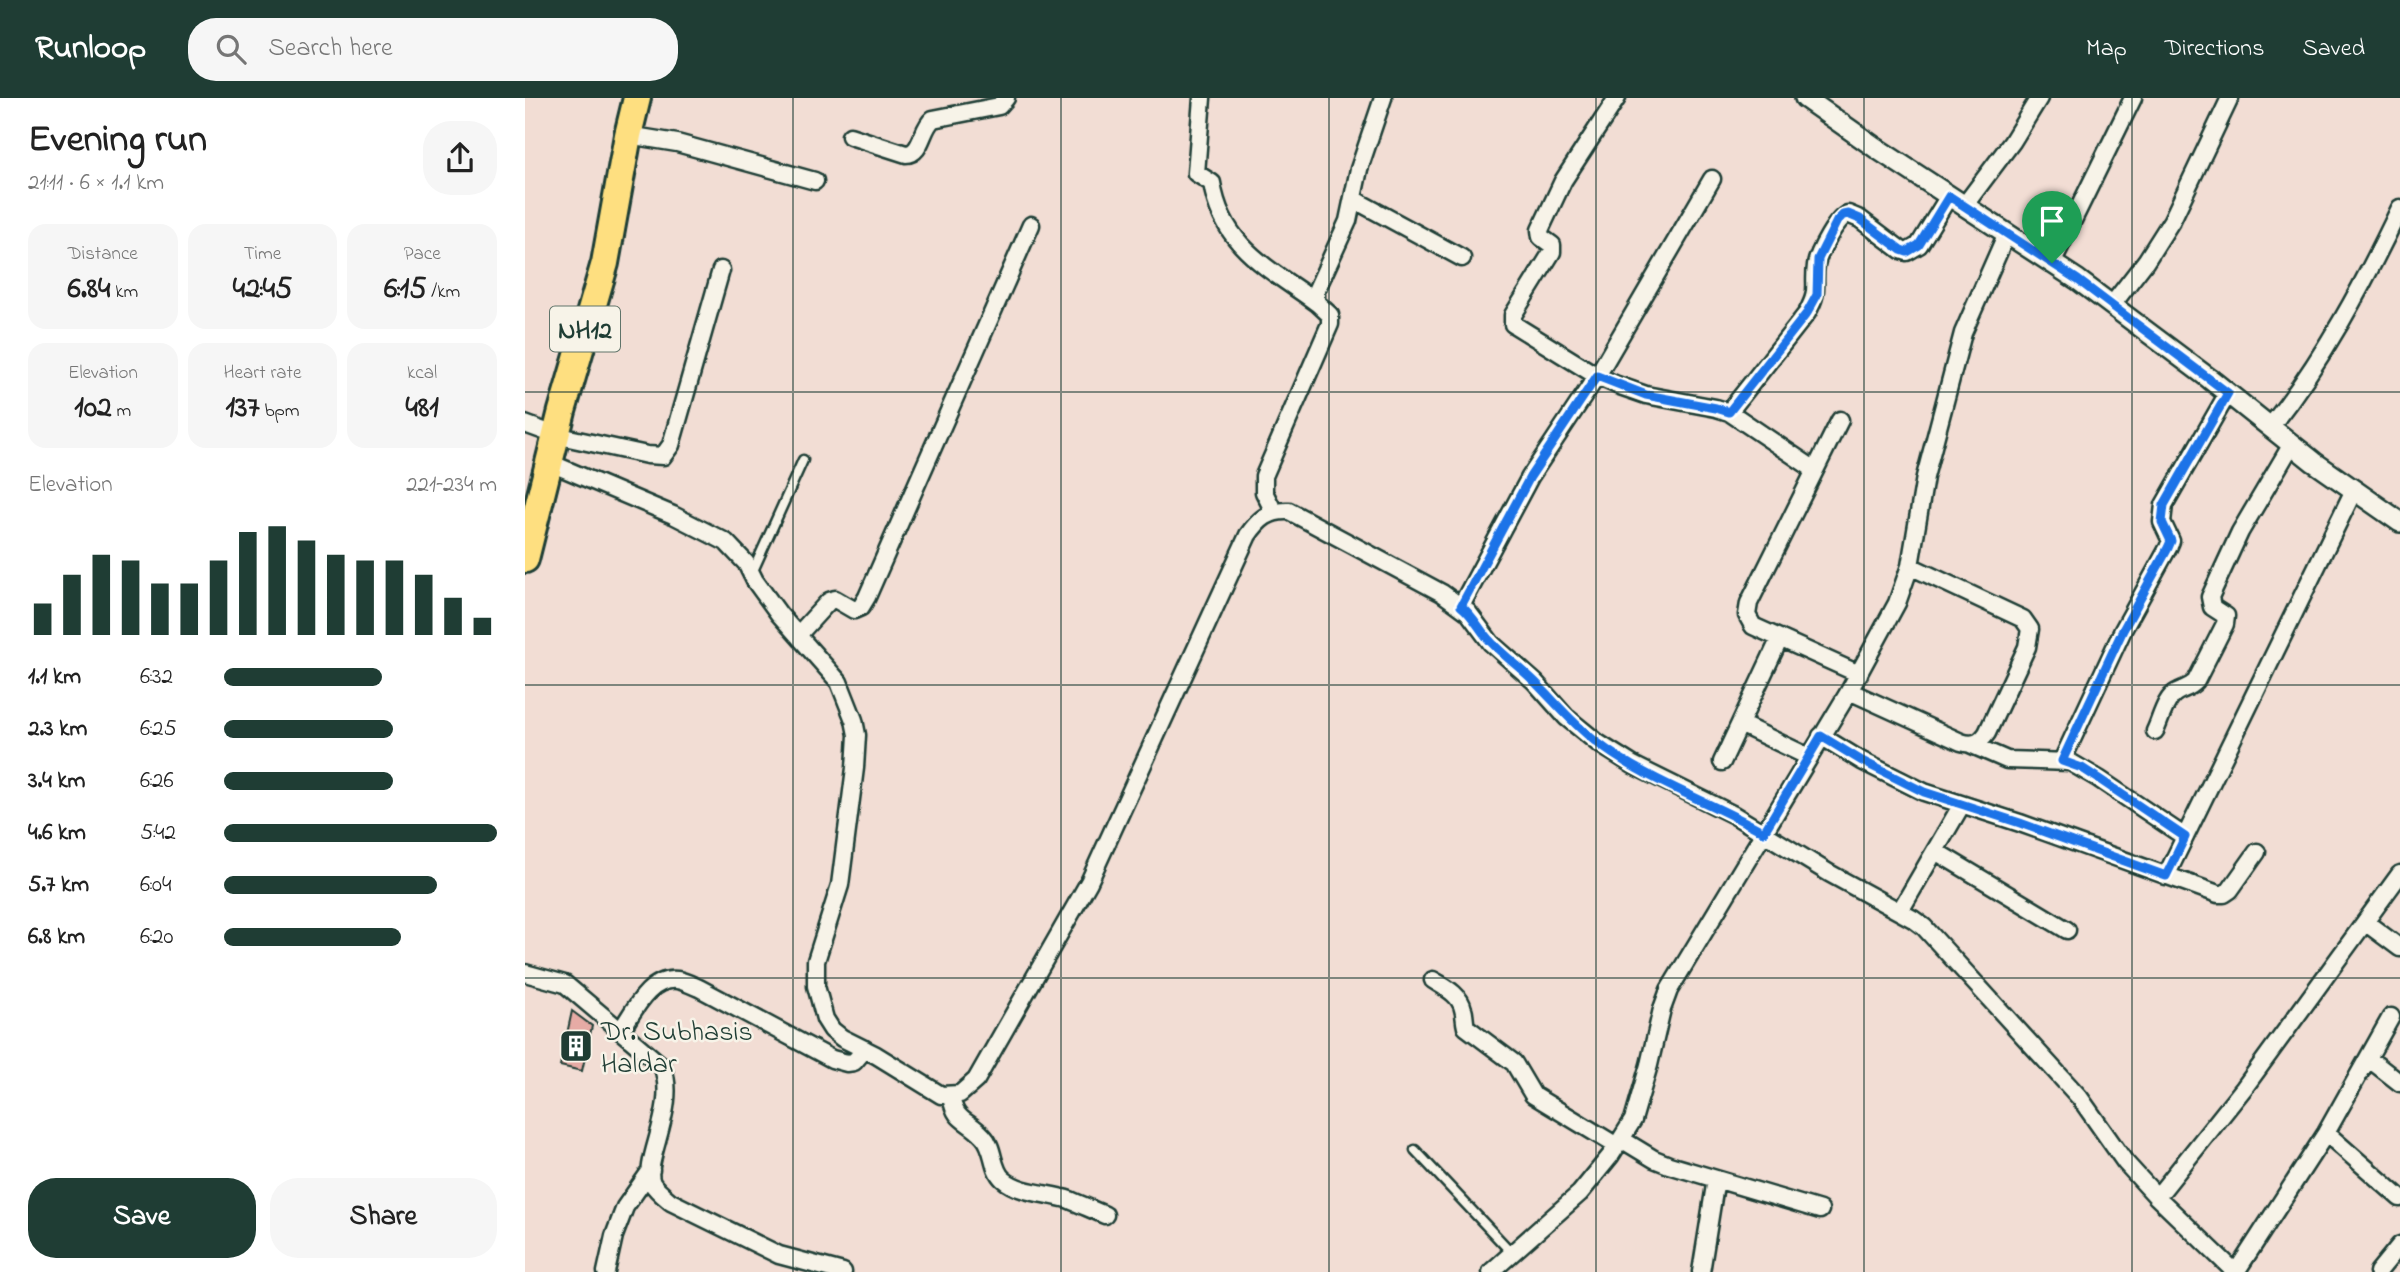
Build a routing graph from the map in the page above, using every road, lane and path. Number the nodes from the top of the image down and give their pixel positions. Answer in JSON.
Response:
{"nodes":[{"id":1,"x":637,"y":98,"type":"edge"},
{"id":2,"x":1006,"y":98,"type":"edge"},
{"id":3,"x":1202,"y":98,"type":"edge"},
{"id":4,"x":1383,"y":98,"type":"edge"},
{"id":5,"x":1617,"y":98,"type":"edge"},
{"id":6,"x":2039,"y":98,"type":"edge"},
{"id":7,"x":2133,"y":98,"type":"edge"},
{"id":8,"x":2230,"y":98,"type":"edge"},
{"id":9,"x":1813,"y":101,"type":"edge"},
{"id":10,"x":628,"y":135,"type":"junction"},
{"id":11,"x":850,"y":136,"type":"dead end"},
{"id":12,"x":1712,"y":179,"type":"dead end"},
{"id":13,"x":815,"y":181,"type":"dead end"},
{"id":14,"x":1353,"y":200,"type":"junction"},
{"id":15,"x":1957,"y":201,"type":"junction"},
{"id":16,"x":2400,"y":208,"type":"edge"},
{"id":17,"x":1031,"y":225,"type":"dead end"},
{"id":18,"x":2007,"y":233,"type":"junction"},
{"id":19,"x":1462,"y":258,"type":"dead end"},
{"id":20,"x":2052,"y":263,"type":"junction"},
{"id":21,"x":721,"y":270,"type":"dead end"},
{"id":22,"x":1317,"y":303,"type":"junction"},
{"id":23,"x":2112,"y":305,"type":"junction"},
{"id":24,"x":1597,"y":376,"type":"junction"},
{"id":25,"x":2228,"y":393,"type":"junction"},
{"id":26,"x":1729,"y":412,"type":"junction"},
{"id":27,"x":1840,"y":420,"type":"dead end"},
{"id":28,"x":525,"y":424,"type":"edge"},
{"id":29,"x":2270,"y":427,"type":"junction"},
{"id":30,"x":555,"y":435,"type":"junction"},
{"id":31,"x":2292,"y":444,"type":"junction"},
{"id":32,"x":803,"y":460,"type":"dead end"},
{"id":33,"x":548,"y":463,"type":"junction"},
{"id":34,"x":1815,"y":470,"type":"junction"},
{"id":35,"x":2354,"y":490,"type":"junction"},
{"id":36,"x":1273,"y":512,"type":"junction"},
{"id":37,"x":2400,"y":522,"type":"edge"},
{"id":38,"x":525,"y":559,"type":"edge"},
{"id":39,"x":1910,"y":566,"type":"junction"},
{"id":40,"x":751,"y":574,"type":"junction"},
{"id":41,"x":1461,"y":606,"type":"junction"},
{"id":42,"x":798,"y":635,"type":"junction"},
{"id":43,"x":1780,"y":638,"type":"junction"},
{"id":44,"x":1859,"y":674,"type":"junction"},
{"id":45,"x":1849,"y":691,"type":"junction"},
{"id":46,"x":1740,"y":724,"type":"junction"},
{"id":47,"x":2155,"y":731,"type":"dead end"},
{"id":48,"x":1821,"y":736,"type":"junction"},
{"id":49,"x":1970,"y":744,"type":"junction"},
{"id":50,"x":1808,"y":757,"type":"junction"},
{"id":51,"x":2062,"y":761,"type":"junction"},
{"id":52,"x":1722,"y":762,"type":"dead end"},
{"id":53,"x":1961,"y":806,"type":"junction"},
{"id":54,"x":1764,"y":832,"type":"junction"},
{"id":55,"x":2185,"y":837,"type":"junction"},
{"id":56,"x":1935,"y":851,"type":"junction"},
{"id":57,"x":2257,"y":852,"type":"dead end"},
{"id":58,"x":2400,"y":874,"type":"edge"},
{"id":59,"x":2166,"y":876,"type":"junction"},
{"id":60,"x":1900,"y":911,"type":"junction"},
{"id":61,"x":2365,"y":922,"type":"junction"},
{"id":62,"x":2067,"y":930,"type":"dead end"},
{"id":63,"x":2400,"y":948,"type":"edge"},
{"id":64,"x":525,"y":973,"type":"edge"},
{"id":65,"x":1433,"y":980,"type":"dead end"},
{"id":66,"x":2391,"y":1017,"type":"dead end"},
{"id":67,"x":621,"y":1030,"type":"junction"},
{"id":68,"x":865,"y":1049,"type":"junction"},
{"id":69,"x":2368,"y":1058,"type":"junction"},
{"id":70,"x":2400,"y":1083,"type":"edge"},
{"id":71,"x":951,"y":1096,"type":"junction"},
{"id":72,"x":2326,"y":1133,"type":"junction"},
{"id":73,"x":1619,"y":1142,"type":"junction"},
{"id":74,"x":1415,"y":1150,"type":"dead end"},
{"id":75,"x":650,"y":1170,"type":"junction"},
{"id":76,"x":1716,"y":1179,"type":"junction"},
{"id":77,"x":2157,"y":1198,"type":"junction"},
{"id":78,"x":2400,"y":1198,"type":"edge"},
{"id":79,"x":1820,"y":1210,"type":"dead end"},
{"id":80,"x":1105,"y":1216,"type":"dead end"},
{"id":81,"x":2400,"y":1245,"type":"edge"},
{"id":82,"x":1511,"y":1252,"type":"junction"},
{"id":83,"x":606,"y":1272,"type":"edge"},
{"id":84,"x":843,"y":1272,"type":"edge"},
{"id":85,"x":1491,"y":1272,"type":"edge"},
{"id":86,"x":1701,"y":1272,"type":"edge"},
{"id":87,"x":2236,"y":1272,"type":"edge"},
{"id":88,"x":2378,"y":1272,"type":"edge"}],
"edges":[{"from":1,"to":10,"type":"highway","number":"NH12"},
{"from":2,"to":11,"type":"street"},
{"from":3,"to":22,"type":"street"},
{"from":4,"to":14,"type":"street"},
{"from":5,"to":24,"type":"street"},
{"from":6,"to":15,"type":"street"},
{"from":7,"to":20,"type":"street"},
{"from":8,"to":23,"type":"street"},
{"from":9,"to":15,"type":"street"},
{"from":10,"to":13,"type":"street"},
{"from":10,"to":30,"type":"highway","number":"NH12"},
{"from":12,"to":24,"type":"street"},
{"from":14,"to":19,"type":"street"},
{"from":14,"to":22,"type":"street"},
{"from":15,"to":18,"type":"street"},
{"from":15,"to":26,"type":"street"},
{"from":16,"to":29,"type":"street"},
{"from":17,"to":42,"type":"street"},
{"from":18,"to":20,"type":"street"},
{"from":18,"to":39,"type":"street"},
{"from":20,"to":23,"type":"street"},
{"from":21,"to":30,"type":"street"},
{"from":22,"to":36,"type":"street"},
{"from":23,"to":25,"type":"street"},
{"from":24,"to":26,"type":"street"},
{"from":24,"to":41,"type":"street"},
{"from":25,"to":29,"type":"street"},
{"from":25,"to":51,"type":"street"},
{"from":26,"to":34,"type":"street"},
{"from":27,"to":34,"type":"street"},
{"from":28,"to":30,"type":"street"},
{"from":29,"to":31,"type":"street"},
{"from":30,"to":33,"type":"highway","number":"NH12"},
{"from":31,"to":35,"type":"street"},
{"from":31,"to":47,"type":"street"},
{"from":32,"to":40,"type":"lane"},
{"from":33,"to":38,"type":"highway","number":"NH12"},
{"from":33,"to":40,"type":"street"},
{"from":34,"to":43,"type":"street"},
{"from":35,"to":37,"type":"street"},
{"from":35,"to":55,"type":"street"},
{"from":36,"to":41,"type":"street"},
{"from":36,"to":71,"type":"street"},
{"from":39,"to":44,"type":"street"},
{"from":39,"to":49,"type":"street"},
{"from":40,"to":42,"type":"street"},
{"from":41,"to":54,"type":"street"},
{"from":42,"to":68,"type":"street"},
{"from":43,"to":44,"type":"street"},
{"from":43,"to":46,"type":"street"},
{"from":44,"to":45,"type":"street"},
{"from":45,"to":48,"type":"street"},
{"from":45,"to":49,"type":"street"},
{"from":46,"to":50,"type":"street"},
{"from":46,"to":52,"type":"street"},
{"from":48,"to":50,"type":"street"},
{"from":48,"to":53,"type":"street"},
{"from":49,"to":51,"type":"street"},
{"from":50,"to":54,"type":"street"},
{"from":51,"to":55,"type":"street"},
{"from":53,"to":56,"type":"street"},
{"from":53,"to":59,"type":"street"},
{"from":54,"to":60,"type":"street"},
{"from":54,"to":73,"type":"street"},
{"from":55,"to":59,"type":"street"},
{"from":56,"to":60,"type":"street"},
{"from":56,"to":62,"type":"street"},
{"from":57,"to":59,"type":"street"},
{"from":58,"to":61,"type":"street"},
{"from":60,"to":77,"type":"street"},
{"from":61,"to":63,"type":"street"},
{"from":61,"to":77,"type":"street"},
{"from":64,"to":67,"type":"street"},
{"from":65,"to":73,"type":"street"},
{"from":66,"to":69,"type":"street"},
{"from":67,"to":68,"type":"street"},
{"from":67,"to":75,"type":"street"},
{"from":68,"to":71,"type":"street"},
{"from":69,"to":70,"type":"street"},
{"from":69,"to":72,"type":"street"},
{"from":71,"to":80,"type":"street"},
{"from":72,"to":78,"type":"street"},
{"from":72,"to":87,"type":"street"},
{"from":73,"to":76,"type":"street"},
{"from":73,"to":82,"type":"street"},
{"from":74,"to":82,"type":"lane"},
{"from":75,"to":83,"type":"street"},
{"from":75,"to":84,"type":"street"},
{"from":76,"to":79,"type":"street"},
{"from":76,"to":86,"type":"street"},
{"from":77,"to":87,"type":"street"},
{"from":81,"to":88,"type":"street"},
{"from":82,"to":85,"type":"street"}]}
